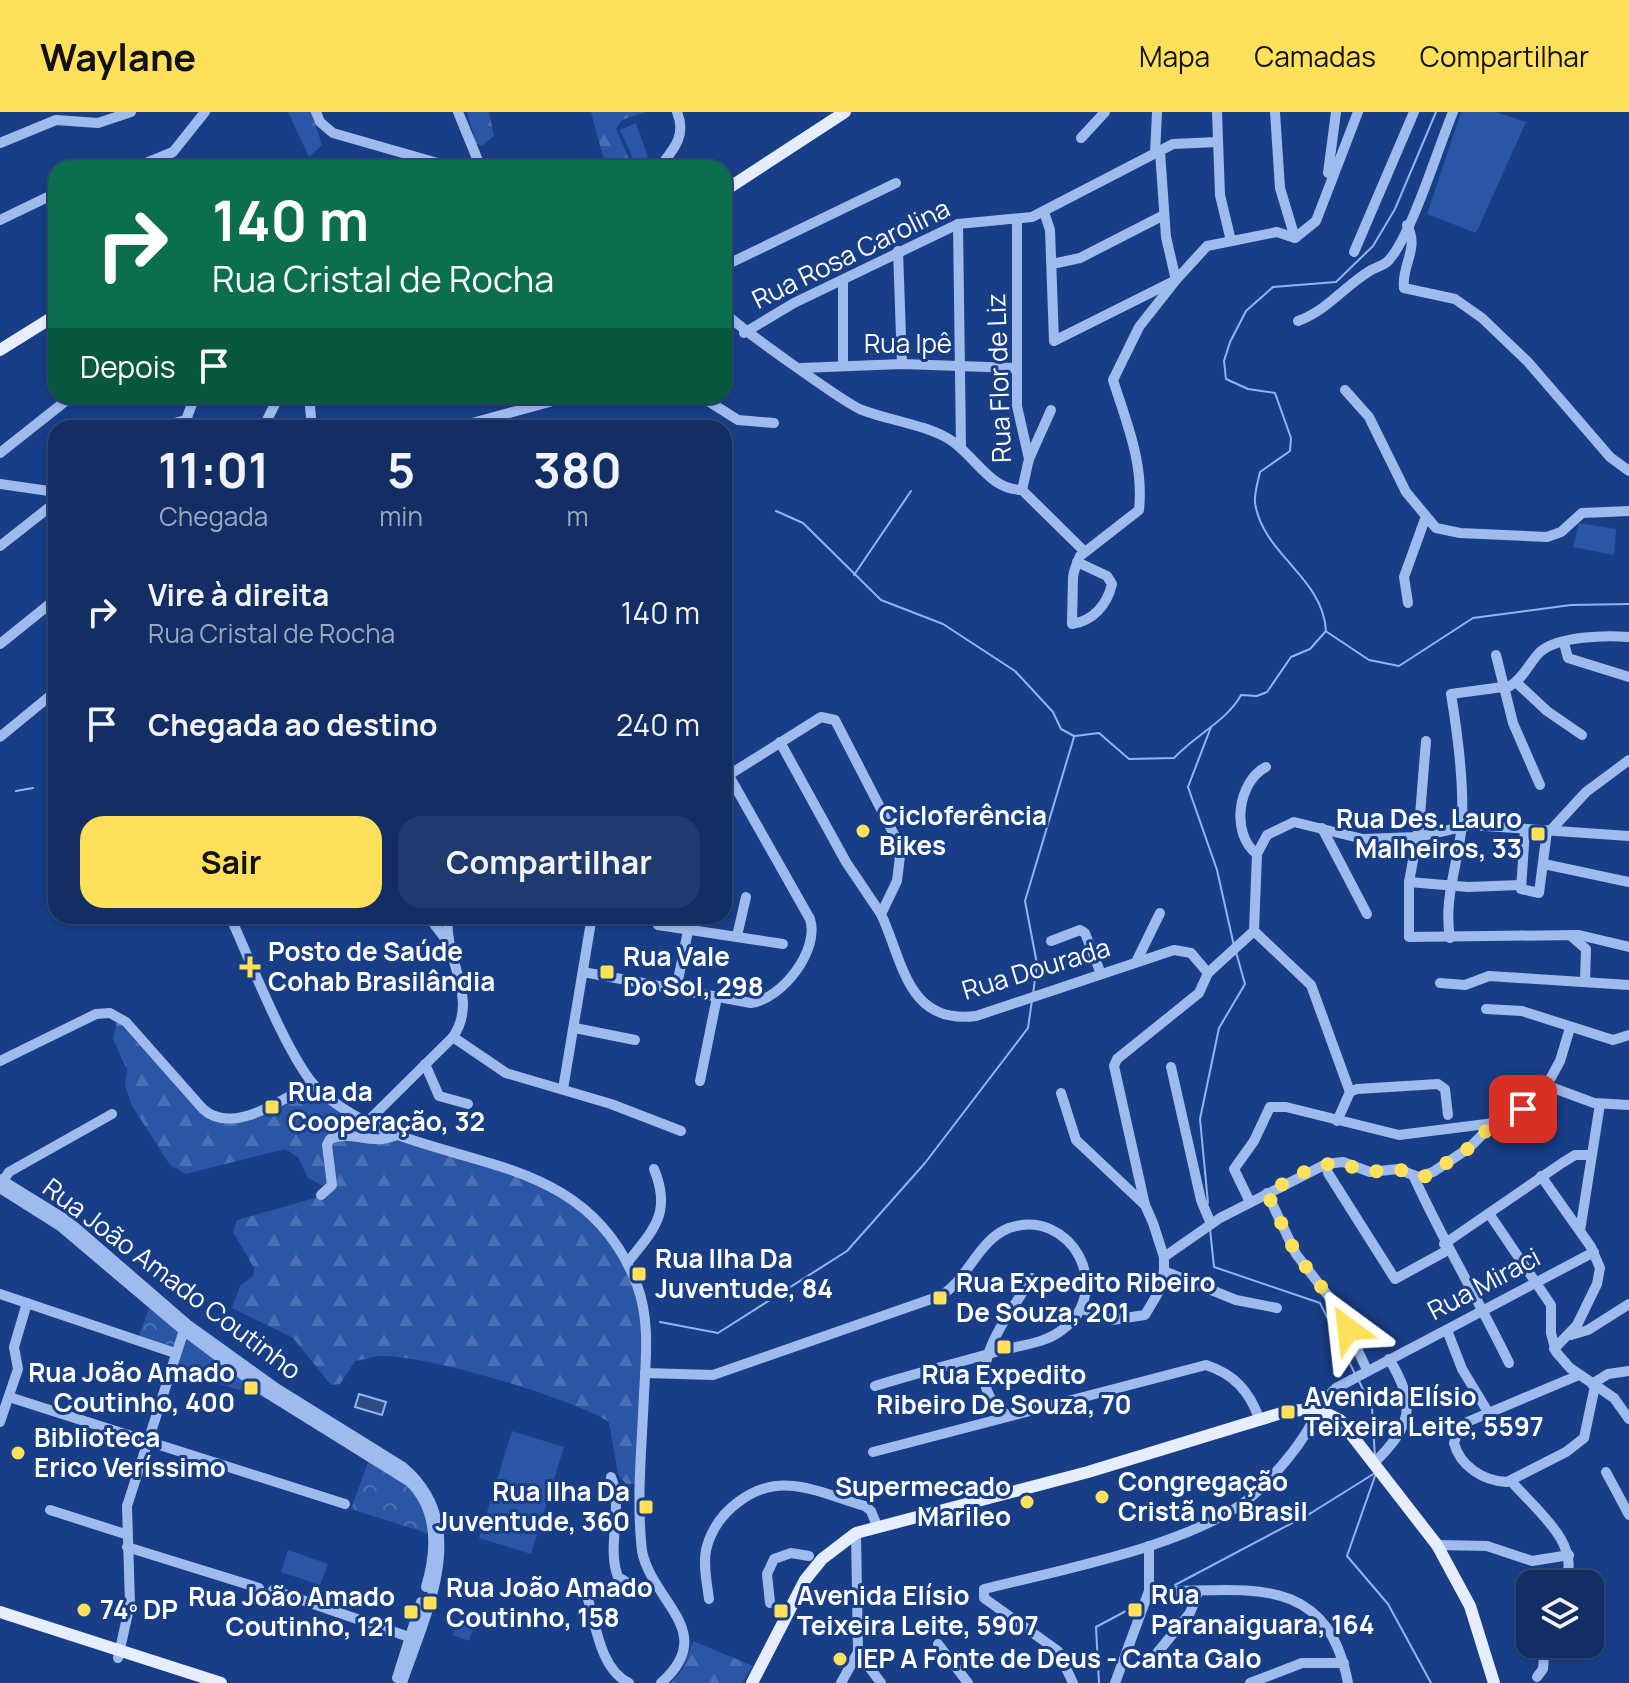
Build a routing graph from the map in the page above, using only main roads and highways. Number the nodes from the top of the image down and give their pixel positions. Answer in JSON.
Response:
{"nodes":[{"id":1,"x":845,"y":112,"type":"edge"},
{"id":2,"x":732,"y":186,"type":"edge"},
{"id":3,"x":48,"y":320,"type":"edge"},
{"id":4,"x":0,"y":350,"type":"edge"},
{"id":5,"x":0,"y":1612,"type":"edge"},
{"id":6,"x":0,"y":1621,"type":"edge"},
{"id":7,"x":120,"y":1655,"type":"junction"},
{"id":8,"x":194,"y":1683,"type":"edge"},
{"id":9,"x":221,"y":1683,"type":"edge"},
{"id":10,"x":752,"y":1683,"type":"edge"},
{"id":11,"x":1494,"y":1683,"type":"edge"}],
"edges":[{"from":1,"to":2,"type":"main road"},
{"from":3,"to":4,"type":"main road"},
{"from":5,"to":7,"type":"main road"},
{"from":6,"to":7,"type":"main road"},
{"from":7,"to":8,"type":"main road"},
{"from":7,"to":9,"type":"main road"},
{"from":10,"to":11,"type":"main road"}]}
